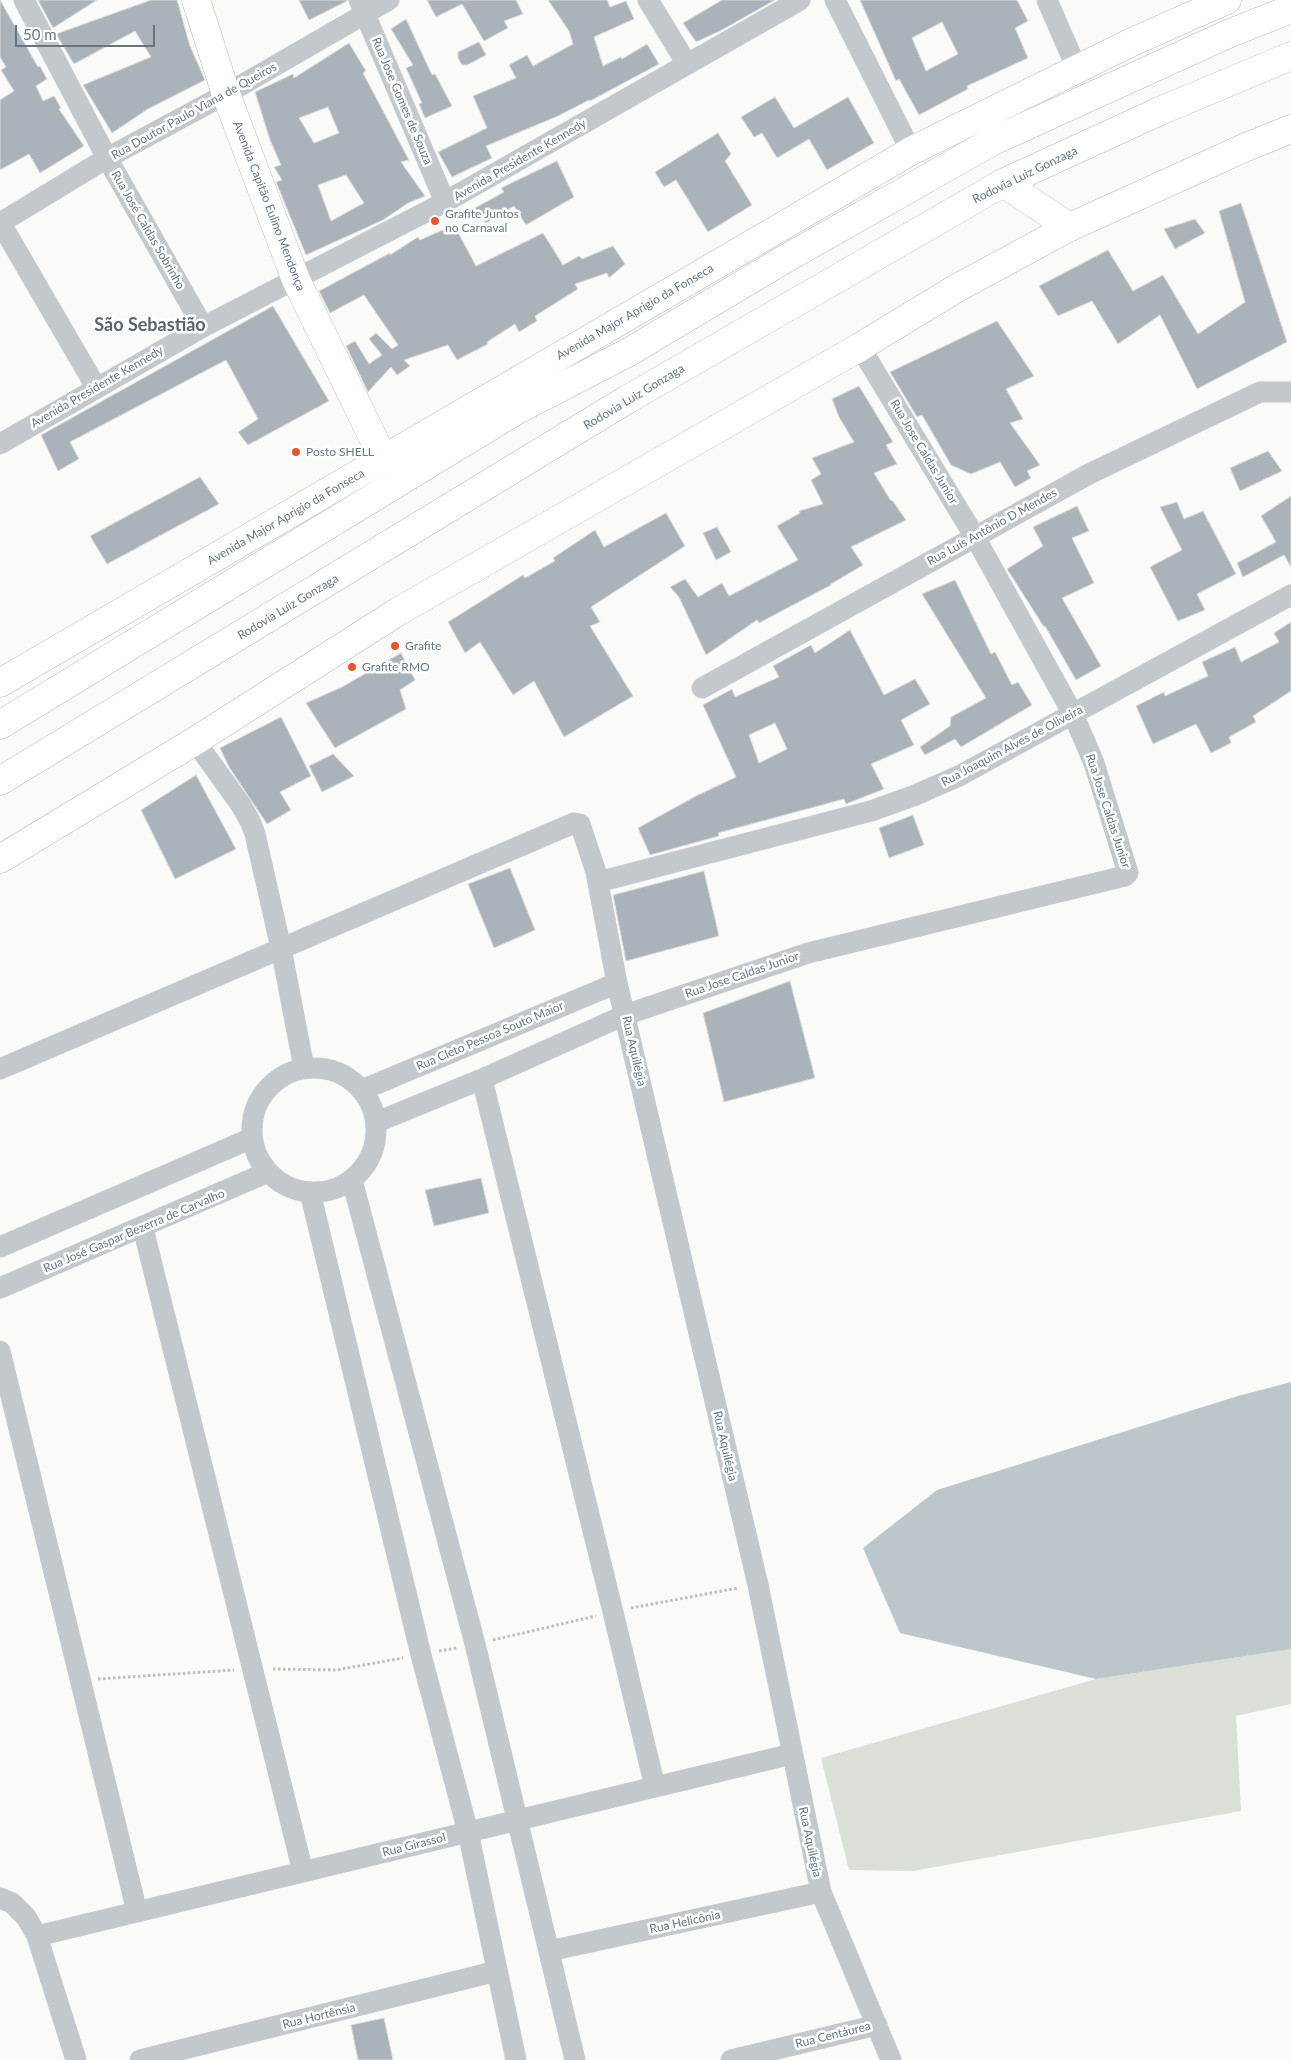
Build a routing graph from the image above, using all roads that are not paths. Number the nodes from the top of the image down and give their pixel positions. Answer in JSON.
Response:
{"nodes":[{"id":1,"x":24,"y":0,"type":"edge"},
{"id":2,"x":196,"y":0,"type":"edge"},
{"id":3,"x":389,"y":0,"type":"edge"},
{"id":4,"x":648,"y":0,"type":"edge"},
{"id":5,"x":800,"y":0,"type":"edge"},
{"id":6,"x":835,"y":0,"type":"edge"},
{"id":7,"x":1047,"y":0,"type":"edge"},
{"id":8,"x":1224,"y":1,"type":"edge"},
{"id":9,"x":361,"y":7,"type":"edge"},
{"id":10,"x":1291,"y":9,"type":"edge"},
{"id":11,"x":1291,"y":56,"type":"edge"},
{"id":12,"x":687,"y":64,"type":"junction"},
{"id":13,"x":1077,"y":69,"type":"junction"},
{"id":14,"x":226,"y":94,"type":"junction"},
{"id":15,"x":1291,"y":130,"type":"edge"},
{"id":16,"x":911,"y":151,"type":"junction"},
{"id":17,"x":108,"y":158,"type":"junction"},
{"id":18,"x":1003,"y":183,"type":"junction"},
{"id":19,"x":445,"y":202,"type":"junction"},
{"id":20,"x":0,"y":222,"type":"edge"},
{"id":21,"x":1070,"y":227,"type":"junction"},
{"id":22,"x":296,"y":280,"type":"junction"},
{"id":23,"x":203,"y":327,"type":"junction"},
{"id":24,"x":860,"y":347,"type":"junction"},
{"id":25,"x":96,"y":387,"type":"junction"},
{"id":26,"x":1291,"y":392,"type":"edge"},
{"id":27,"x":0,"y":444,"type":"edge"},
{"id":28,"x":384,"y":460,"type":"junction"},
{"id":29,"x":975,"y":536,"type":"junction"},
{"id":30,"x":1291,"y":595,"type":"edge"},
{"id":31,"x":0,"y":683,"type":"edge"},
{"id":32,"x":702,"y":688,"type":"dead end"},
{"id":33,"x":1073,"y":714,"type":"junction"},
{"id":34,"x":0,"y":724,"type":"edge"},
{"id":35,"x":195,"y":741,"type":"junction"},
{"id":36,"x":0,"y":781,"type":"edge"},
{"id":37,"x":0,"y":860,"type":"edge"},
{"id":38,"x":598,"y":882,"type":"junction"},
{"id":39,"x":281,"y":948,"type":"junction"},
{"id":40,"x":617,"y":983,"type":"junction"},
{"id":41,"x":625,"y":1015,"type":"junction"},
{"id":42,"x":304,"y":1068,"type":"junction"},
{"id":43,"x":0,"y":1069,"type":"edge"},
{"id":44,"x":482,"y":1079,"type":"junction"},
{"id":45,"x":362,"y":1090,"type":"junction"},
{"id":46,"x":376,"y":1122,"type":"junction"},
{"id":47,"x":252,"y":1138,"type":"junction"},
{"id":48,"x":268,"y":1172,"type":"junction"},
{"id":49,"x":352,"y":1180,"type":"junction"},
{"id":50,"x":310,"y":1192,"type":"junction"},
{"id":51,"x":143,"y":1228,"type":"junction"},
{"id":52,"x":0,"y":1247,"type":"edge"},
{"id":53,"x":0,"y":1288,"type":"edge"},
{"id":54,"x":0,"y":1352,"type":"edge"},
{"id":55,"x":792,"y":1754,"type":"junction"},
{"id":56,"x":655,"y":1787,"type":"junction"},
{"id":57,"x":518,"y":1820,"type":"junction"},
{"id":58,"x":468,"y":1832,"type":"junction"},
{"id":59,"x":303,"y":1872,"type":"junction"},
{"id":60,"x":821,"y":1892,"type":"junction"},
{"id":61,"x":0,"y":1898,"type":"edge"},
{"id":62,"x":137,"y":1912,"type":"junction"},
{"id":63,"x":37,"y":1936,"type":"junction"},
{"id":64,"x":549,"y":1952,"type":"junction"},
{"id":65,"x":497,"y":1971,"type":"junction"},
{"id":66,"x":877,"y":2025,"type":"junction"},
{"id":67,"x":76,"y":2060,"type":"edge"},
{"id":68,"x":140,"y":2060,"type":"edge"},
{"id":69,"x":516,"y":2060,"type":"edge"},
{"id":70,"x":575,"y":2060,"type":"edge"},
{"id":71,"x":731,"y":2060,"type":"edge"},
{"id":72,"x":891,"y":2060,"type":"edge"}],
"edges":[{"from":1,"to":17,"type":"street","name":"Rua José Caldas Sobrinho"},
{"from":2,"to":14,"type":"main road","name":"Avenida Capitão Eulino Mendonça"},
{"from":3,"to":9,"type":"street","name":"Rua Doutor Paulo Viana de Queiros"},
{"from":4,"to":12,"type":"street"},
{"from":5,"to":12,"type":"street","name":"Avenida Presidente Kennedy"},
{"from":6,"to":16,"type":"street"},
{"from":7,"to":13,"type":"street"},
{"from":8,"to":13,"type":"main road","name":"Avenida Major Aprigio da Fonseca"},
{"from":9,"to":14,"type":"street","name":"Rua Doutor Paulo Viana de Queiros"},
{"from":9,"to":19,"type":"street","name":"Rua Jose Gomes de Souza"},
{"from":10,"to":34,"type":"main road"},
{"from":11,"to":18,"type":"main road","name":"Rodovia Luiz Gonzaga"},
{"from":12,"to":19,"type":"street","name":"Avenida Presidente Kennedy"},
{"from":13,"to":16,"type":"main road","name":"Avenida Major Aprigio da Fonseca"},
{"from":14,"to":17,"type":"street","name":"Rua Doutor Paulo Viana de Queiros"},
{"from":14,"to":22,"type":"main road","name":"Avenida Capitão Eulino Mendonça"},
{"from":15,"to":21,"type":"main road"},
{"from":16,"to":28,"type":"main road","name":"Avenida Major Aprigio da Fonseca"},
{"from":17,"to":20,"type":"street","name":"Rua Doutor Paulo Viana de Queiros"},
{"from":17,"to":23,"type":"street","name":"Rua José Caldas Sobrinho"},
{"from":18,"to":21,"type":"main road"},
{"from":18,"to":36,"type":"main road","name":"Rodovia Luiz Gonzaga"},
{"from":19,"to":22,"type":"street","name":"Avenida Presidente Kennedy"},
{"from":20,"to":25,"type":"street"},
{"from":21,"to":24,"type":"main road"},
{"from":22,"to":23,"type":"street","name":"Avenida Presidente Kennedy"},
{"from":22,"to":28,"type":"main road","name":"Avenida Capitão Eulino Mendonça"},
{"from":23,"to":25,"type":"street","name":"Avenida Presidente Kennedy"},
{"from":24,"to":29,"type":"street","name":"Rua Jose Caldas Junior"},
{"from":24,"to":35,"type":"main road"},
{"from":25,"to":27,"type":"street","name":"Avenida Presidente Kennedy"},
{"from":26,"to":29,"type":"street","name":"Rua Luís Antônio D Mendes"},
{"from":28,"to":31,"type":"main road","name":"Avenida Major Aprigio da Fonseca"},
{"from":29,"to":32,"type":"street","name":"Rua Luís Antônio D Mendes"},
{"from":29,"to":33,"type":"street","name":"Rua Jose Caldas Junior"},
{"from":30,"to":33,"type":"street","name":"Rua Joaquim Alves de Oliveira"},
{"from":33,"to":38,"type":"street","name":"Rua Joaquim Alves de Oliveira"},
{"from":33,"to":41,"type":"street","name":"Rua Jose Caldas Junior"},
{"from":35,"to":37,"type":"main road"},
{"from":35,"to":39,"type":"street"},
{"from":38,"to":39,"type":"street","name":"Rua Aquilégia"},
{"from":38,"to":40,"type":"street","name":"Rua Aquilégia"},
{"from":39,"to":42,"type":"street"},
{"from":39,"to":43,"type":"street"},
{"from":40,"to":41,"type":"street","name":"Rua Aquilégia"},
{"from":40,"to":45,"type":"street","name":"Rua Cleto Pessoa Souto Maior"},
{"from":41,"to":44,"type":"street"},
{"from":41,"to":55,"type":"street","name":"Rua Aquilégia"},
{"from":42,"to":45,"type":"street"},
{"from":42,"to":47,"type":"street"},
{"from":44,"to":46,"type":"street"},
{"from":44,"to":56,"type":"street"},
{"from":45,"to":46,"type":"street"},
{"from":46,"to":49,"type":"street"},
{"from":47,"to":48,"type":"street"},
{"from":47,"to":52,"type":"street"},
{"from":48,"to":50,"type":"street"},
{"from":48,"to":51,"type":"street","name":"Rua José Gaspar Bezerra de Carvalho"},
{"from":49,"to":50,"type":"street"},
{"from":49,"to":57,"type":"street"},
{"from":50,"to":58,"type":"street"},
{"from":51,"to":53,"type":"street","name":"Rua José Gaspar Bezerra de Carvalho"},
{"from":51,"to":59,"type":"street"},
{"from":54,"to":62,"type":"street"},
{"from":55,"to":56,"type":"street","name":"Rua Girassol"},
{"from":55,"to":60,"type":"street","name":"Rua Aquilégia"},
{"from":56,"to":57,"type":"street","name":"Rua Girassol"},
{"from":57,"to":58,"type":"street","name":"Rua Girassol"},
{"from":57,"to":64,"type":"street"},
{"from":58,"to":59,"type":"street","name":"Rua Girassol"},
{"from":58,"to":65,"type":"street"},
{"from":59,"to":62,"type":"street","name":"Rua Girassol"},
{"from":60,"to":64,"type":"street","name":"Rua Helicônia"},
{"from":60,"to":66,"type":"street","name":"Rua Aquilégia"},
{"from":61,"to":63,"type":"street"},
{"from":62,"to":63,"type":"street","name":"Rua Girassol"},
{"from":63,"to":67,"type":"street"},
{"from":64,"to":70,"type":"street"},
{"from":65,"to":68,"type":"street","name":"Rua Hortênsia"},
{"from":65,"to":69,"type":"street"},
{"from":66,"to":71,"type":"street","name":"Rua Centáurea"},
{"from":66,"to":72,"type":"street","name":"Rua Aquilégia"}]}
